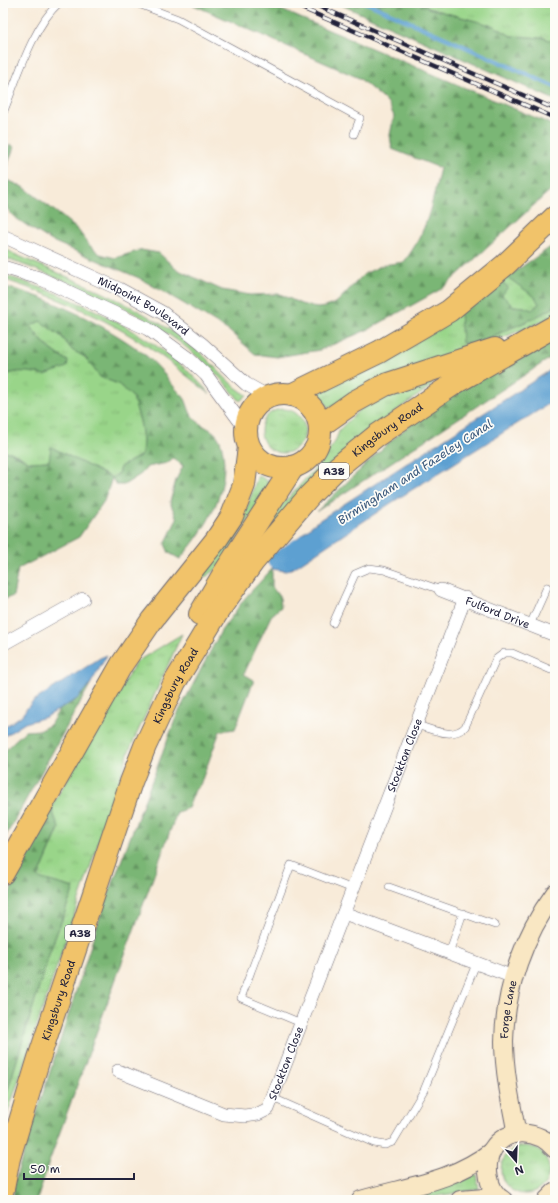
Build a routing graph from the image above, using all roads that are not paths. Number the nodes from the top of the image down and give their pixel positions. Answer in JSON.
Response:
{"nodes":[{"id":1,"x":59,"y":3,"type":"edge"},
{"id":2,"x":136,"y":3,"type":"edge"},
{"id":3,"x":3,"y":113,"type":"edge"},
{"id":4,"x":354,"y":134,"type":"dead end"},
{"id":5,"x":555,"y":217,"type":"edge"},
{"id":6,"x":3,"y":236,"type":"edge"},
{"id":7,"x":3,"y":267,"type":"edge"},
{"id":8,"x":546,"y":331,"type":"edge"},
{"id":9,"x":291,"y":395,"type":"junction"},
{"id":10,"x":269,"y":397,"type":"junction"},
{"id":11,"x":320,"y":426,"type":"junction"},
{"id":12,"x":247,"y":437,"type":"junction"},
{"id":13,"x":293,"y":467,"type":"junction"},
{"id":14,"x":547,"y":588,"type":"dead end"},
{"id":15,"x":441,"y":590,"type":"joint"},
{"id":16,"x":465,"y":598,"type":"junction"},
{"id":17,"x":84,"y":599,"type":"dead end"},
{"id":18,"x":333,"y":623,"type":"dead end"},
{"id":19,"x":530,"y":625,"type":"junction"},
{"id":20,"x":555,"y":635,"type":"edge"},
{"id":21,"x":3,"y":644,"type":"edge"},
{"id":22,"x":555,"y":669,"type":"edge"},
{"id":23,"x":175,"y":682,"type":"junction"},
{"id":24,"x":416,"y":725,"type":"junction"},
{"id":25,"x":3,"y":873,"type":"edge"},
{"id":26,"x":389,"y":887,"type":"dead end"},
{"id":27,"x":353,"y":889,"type":"junction"},
{"id":28,"x":555,"y":893,"type":"edge"},
{"id":29,"x":344,"y":913,"type":"junction"},
{"id":30,"x":463,"y":913,"type":"junction"},
{"id":31,"x":495,"y":925,"type":"dead end"},
{"id":32,"x":449,"y":953,"type":"junction"},
{"id":33,"x":476,"y":964,"type":"junction"},
{"id":34,"x":514,"y":977,"type":"junction"},
{"id":35,"x":301,"y":1023,"type":"junction"},
{"id":36,"x":118,"y":1071,"type":"dead end"},
{"id":37,"x":273,"y":1098,"type":"junction"},
{"id":38,"x":517,"y":1134,"type":"junction"},
{"id":39,"x":537,"y":1135,"type":"junction"},
{"id":40,"x":555,"y":1135,"type":"edge"},
{"id":41,"x":555,"y":1149,"type":"edge"},
{"id":42,"x":492,"y":1151,"type":"junction"},
{"id":43,"x":3,"y":1189,"type":"edge"},
{"id":44,"x":500,"y":1199,"type":"edge"},
{"id":45,"x":361,"y":1200,"type":"edge"},
{"id":46,"x":460,"y":1200,"type":"edge"}],
"edges":[{"from":1,"to":3,"type":"lane"},
{"from":2,"to":4,"type":"lane"},
{"from":5,"to":9,"type":"highway"},
{"from":6,"to":10,"type":"street","name":"Midpoint Boulevard"},
{"from":7,"to":12,"type":"street","name":"Midpoint Boulevard"},
{"from":8,"to":11,"type":"highway","number":"A38"},
{"from":8,"to":23,"type":"highway","name":"Kingsbury Road","number":"A38"},
{"from":9,"to":10,"type":"highway"},
{"from":9,"to":11,"type":"highway"},
{"from":10,"to":12,"type":"highway"},
{"from":11,"to":13,"type":"highway","number":"A38"},
{"from":12,"to":13,"type":"highway"},
{"from":12,"to":25,"type":"highway"},
{"from":13,"to":23,"type":"highway","number":"A38"},
{"from":14,"to":19,"type":"lane"},
{"from":15,"to":16,"type":"street","name":"Fulford Drive"},
{"from":15,"to":18,"type":"lane"},
{"from":16,"to":19,"type":"street","name":"Fulford Drive"},
{"from":16,"to":24,"type":"street","name":"Stockton Close"},
{"from":17,"to":21,"type":"street"},
{"from":19,"to":20,"type":"street","name":"Fulford Drive"},
{"from":22,"to":24,"type":"lane"},
{"from":23,"to":43,"type":"highway","name":"Kingsbury Road","number":"A38"},
{"from":24,"to":27,"type":"street","name":"Stockton Close"},
{"from":26,"to":30,"type":"lane"},
{"from":27,"to":29,"type":"street","name":"Stockton Close"},
{"from":27,"to":35,"type":"lane"},
{"from":28,"to":34,"type":"street","name":"Forge Lane"},
{"from":29,"to":32,"type":"street"},
{"from":29,"to":35,"type":"street","name":"Stockton Close"},
{"from":30,"to":31,"type":"lane"},
{"from":30,"to":32,"type":"lane"},
{"from":32,"to":33,"type":"street"},
{"from":33,"to":34,"type":"street"},
{"from":33,"to":37,"type":"lane"},
{"from":34,"to":38,"type":"street","name":"Forge Lane"},
{"from":35,"to":37,"type":"street","name":"Stockton Close"},
{"from":36,"to":37,"type":"street","name":"Stockton Close"},
{"from":38,"to":39,"type":"street"},
{"from":38,"to":42,"type":"street"},
{"from":39,"to":40,"type":"street"},
{"from":39,"to":41,"type":"street"},
{"from":42,"to":44,"type":"street"},
{"from":42,"to":45,"type":"street"},
{"from":44,"to":46,"type":"street"}]}
